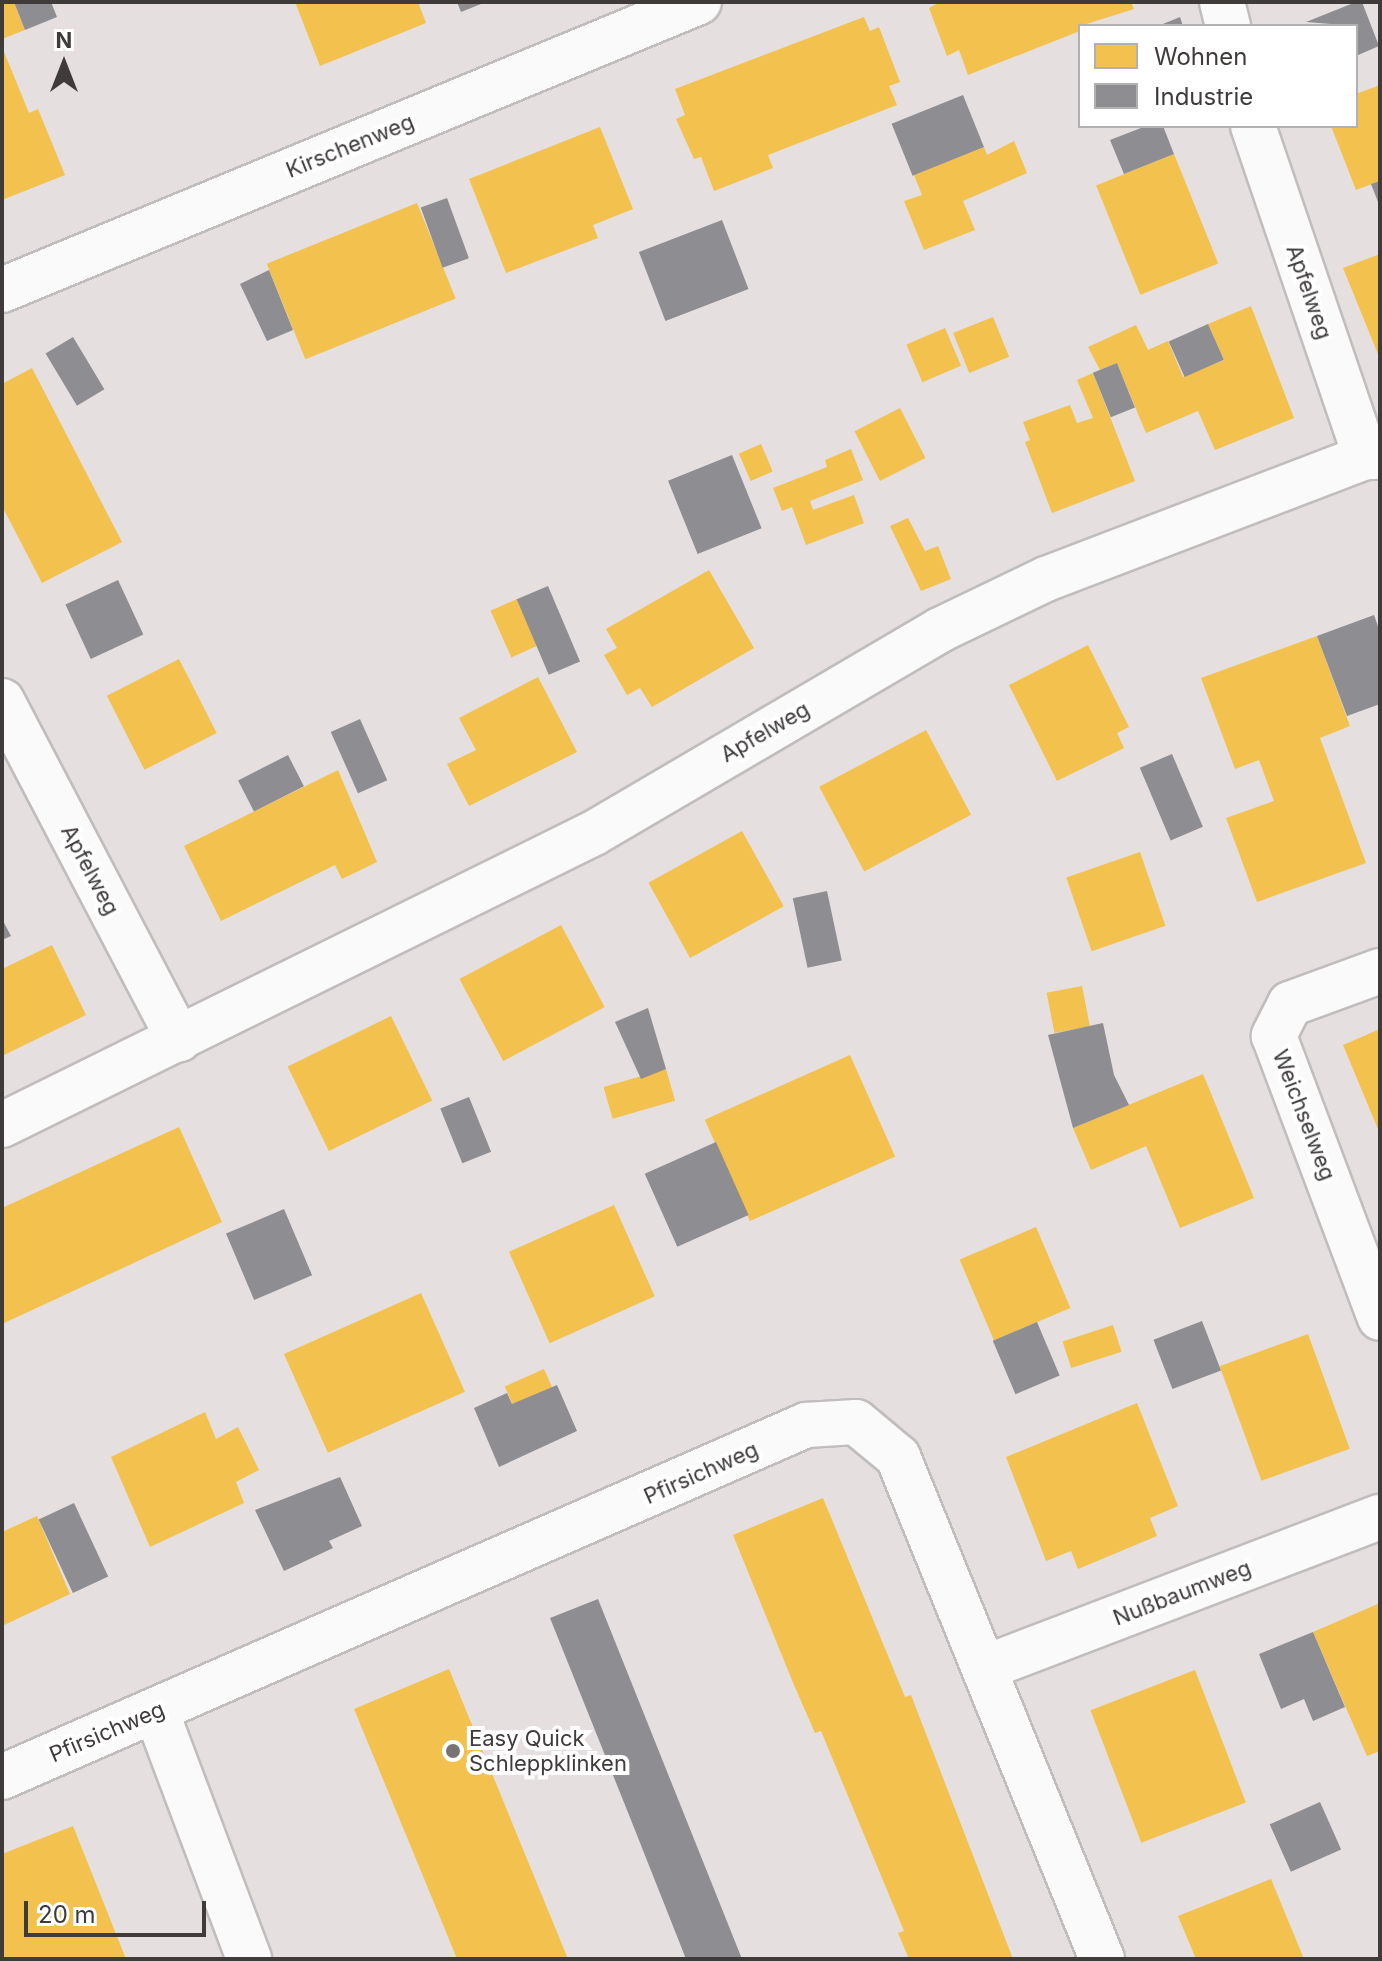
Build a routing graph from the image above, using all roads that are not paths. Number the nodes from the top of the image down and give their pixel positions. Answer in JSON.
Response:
{"nodes":[{"id":1,"x":699,"y":2,"type":"edge"},
{"id":2,"x":1222,"y":2,"type":"edge"},
{"id":3,"x":1228,"y":24,"type":"edge"},
{"id":4,"x":1254,"y":128,"type":"edge"},
{"id":5,"x":2,"y":290,"type":"edge"},
{"id":6,"x":1373,"y":457,"type":"edge"},
{"id":7,"x":2,"y":701,"type":"edge"},
{"id":8,"x":1380,"y":971,"type":"edge"},
{"id":9,"x":179,"y":1039,"type":"junction"},
{"id":10,"x":2,"y":1125,"type":"edge"},
{"id":11,"x":1380,"y":1318,"type":"edge"},
{"id":12,"x":1380,"y":1517,"type":"edge"},
{"id":13,"x":984,"y":1668,"type":"junction"},
{"id":14,"x":156,"y":1711,"type":"junction"},
{"id":15,"x":2,"y":1777,"type":"edge"},
{"id":16,"x":249,"y":1959,"type":"edge"},
{"id":17,"x":1102,"y":1959,"type":"edge"}],
"edges":[{"from":1,"to":5,"type":"street","name":"Kirschenweg"},
{"from":2,"to":3,"type":"street"},
{"from":4,"to":6,"type":"street","name":"Apfelweg"},
{"from":6,"to":9,"type":"street","name":"Apfelweg"},
{"from":7,"to":9,"type":"street","name":"Apfelweg"},
{"from":8,"to":11,"type":"street","name":"Weichselweg"},
{"from":9,"to":10,"type":"street","name":"Apfelweg"},
{"from":12,"to":13,"type":"street","name":"Nußbaumweg"},
{"from":13,"to":14,"type":"street","name":"Pfirsichweg"},
{"from":13,"to":17,"type":"street","name":"Pfirsichweg"},
{"from":14,"to":15,"type":"street","name":"Pfirsichweg"},
{"from":14,"to":16,"type":"street"}]}
